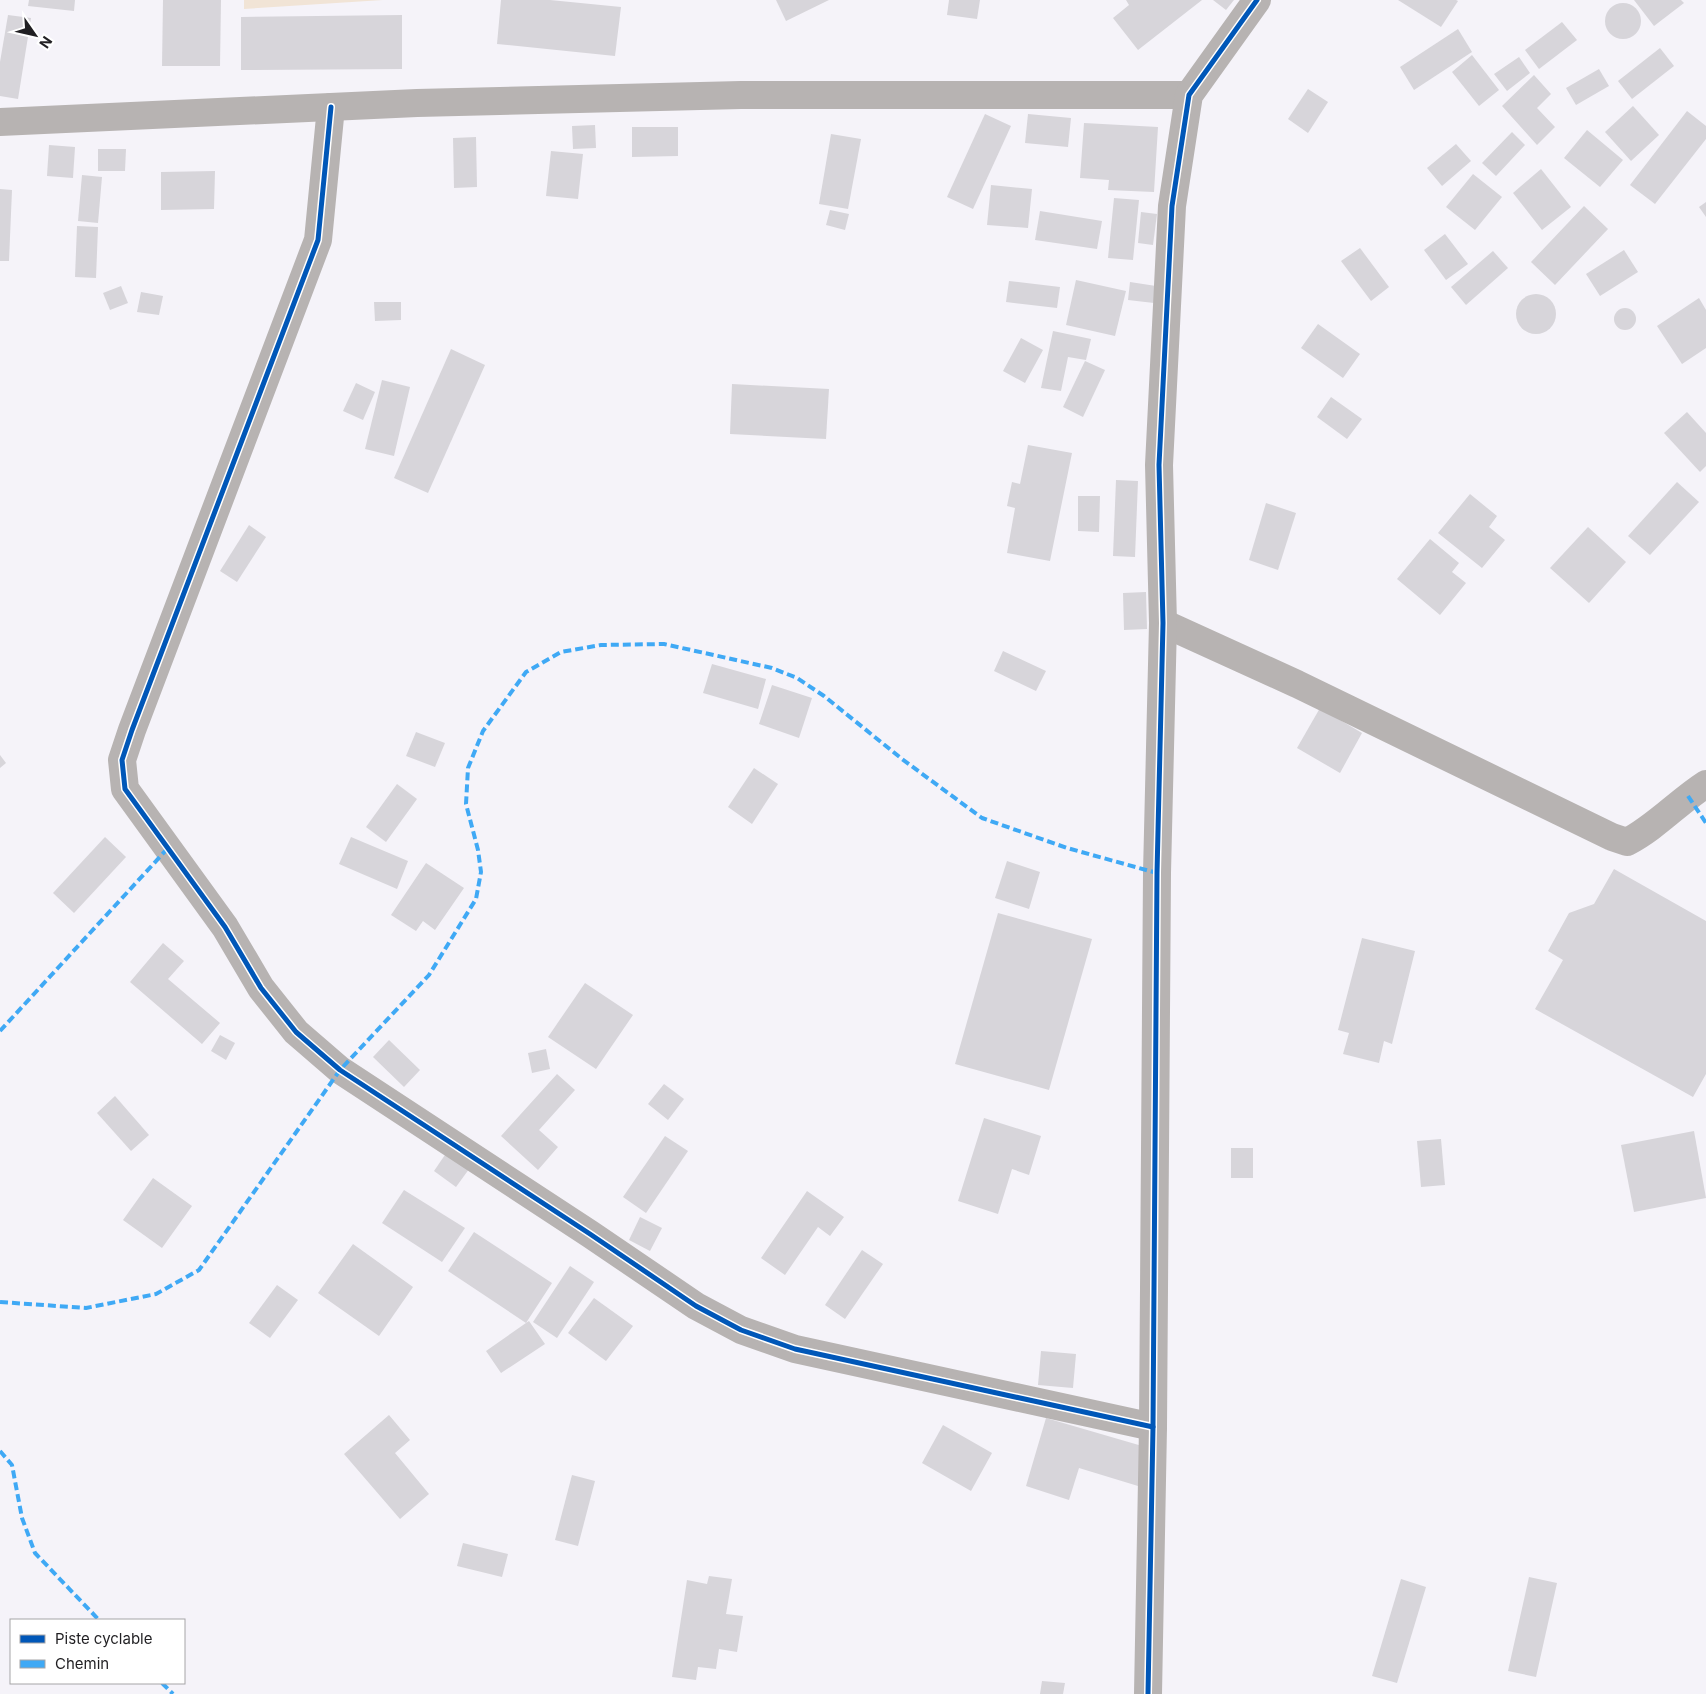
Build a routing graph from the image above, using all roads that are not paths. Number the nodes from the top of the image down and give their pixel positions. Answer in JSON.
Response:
{"nodes":[{"id":1,"x":1257,"y":0,"type":"edge"},
{"id":2,"x":1189,"y":95,"type":"junction"},
{"id":3,"x":331,"y":107,"type":"junction"},
{"id":4,"x":0,"y":122,"type":"edge"},
{"id":5,"x":1163,"y":623,"type":"junction"},
{"id":6,"x":1706,"y":784,"type":"edge"},
{"id":7,"x":1152,"y":1427,"type":"junction"},
{"id":8,"x":1148,"y":1694,"type":"edge"}],
"edges":[{"from":1,"to":2,"type":"street"},
{"from":2,"to":3,"type":"street"},
{"from":2,"to":5,"type":"street"},
{"from":3,"to":4,"type":"street"},
{"from":3,"to":7,"type":"street"},
{"from":5,"to":6,"type":"street"},
{"from":5,"to":7,"type":"street"},
{"from":7,"to":8,"type":"street"}]}
